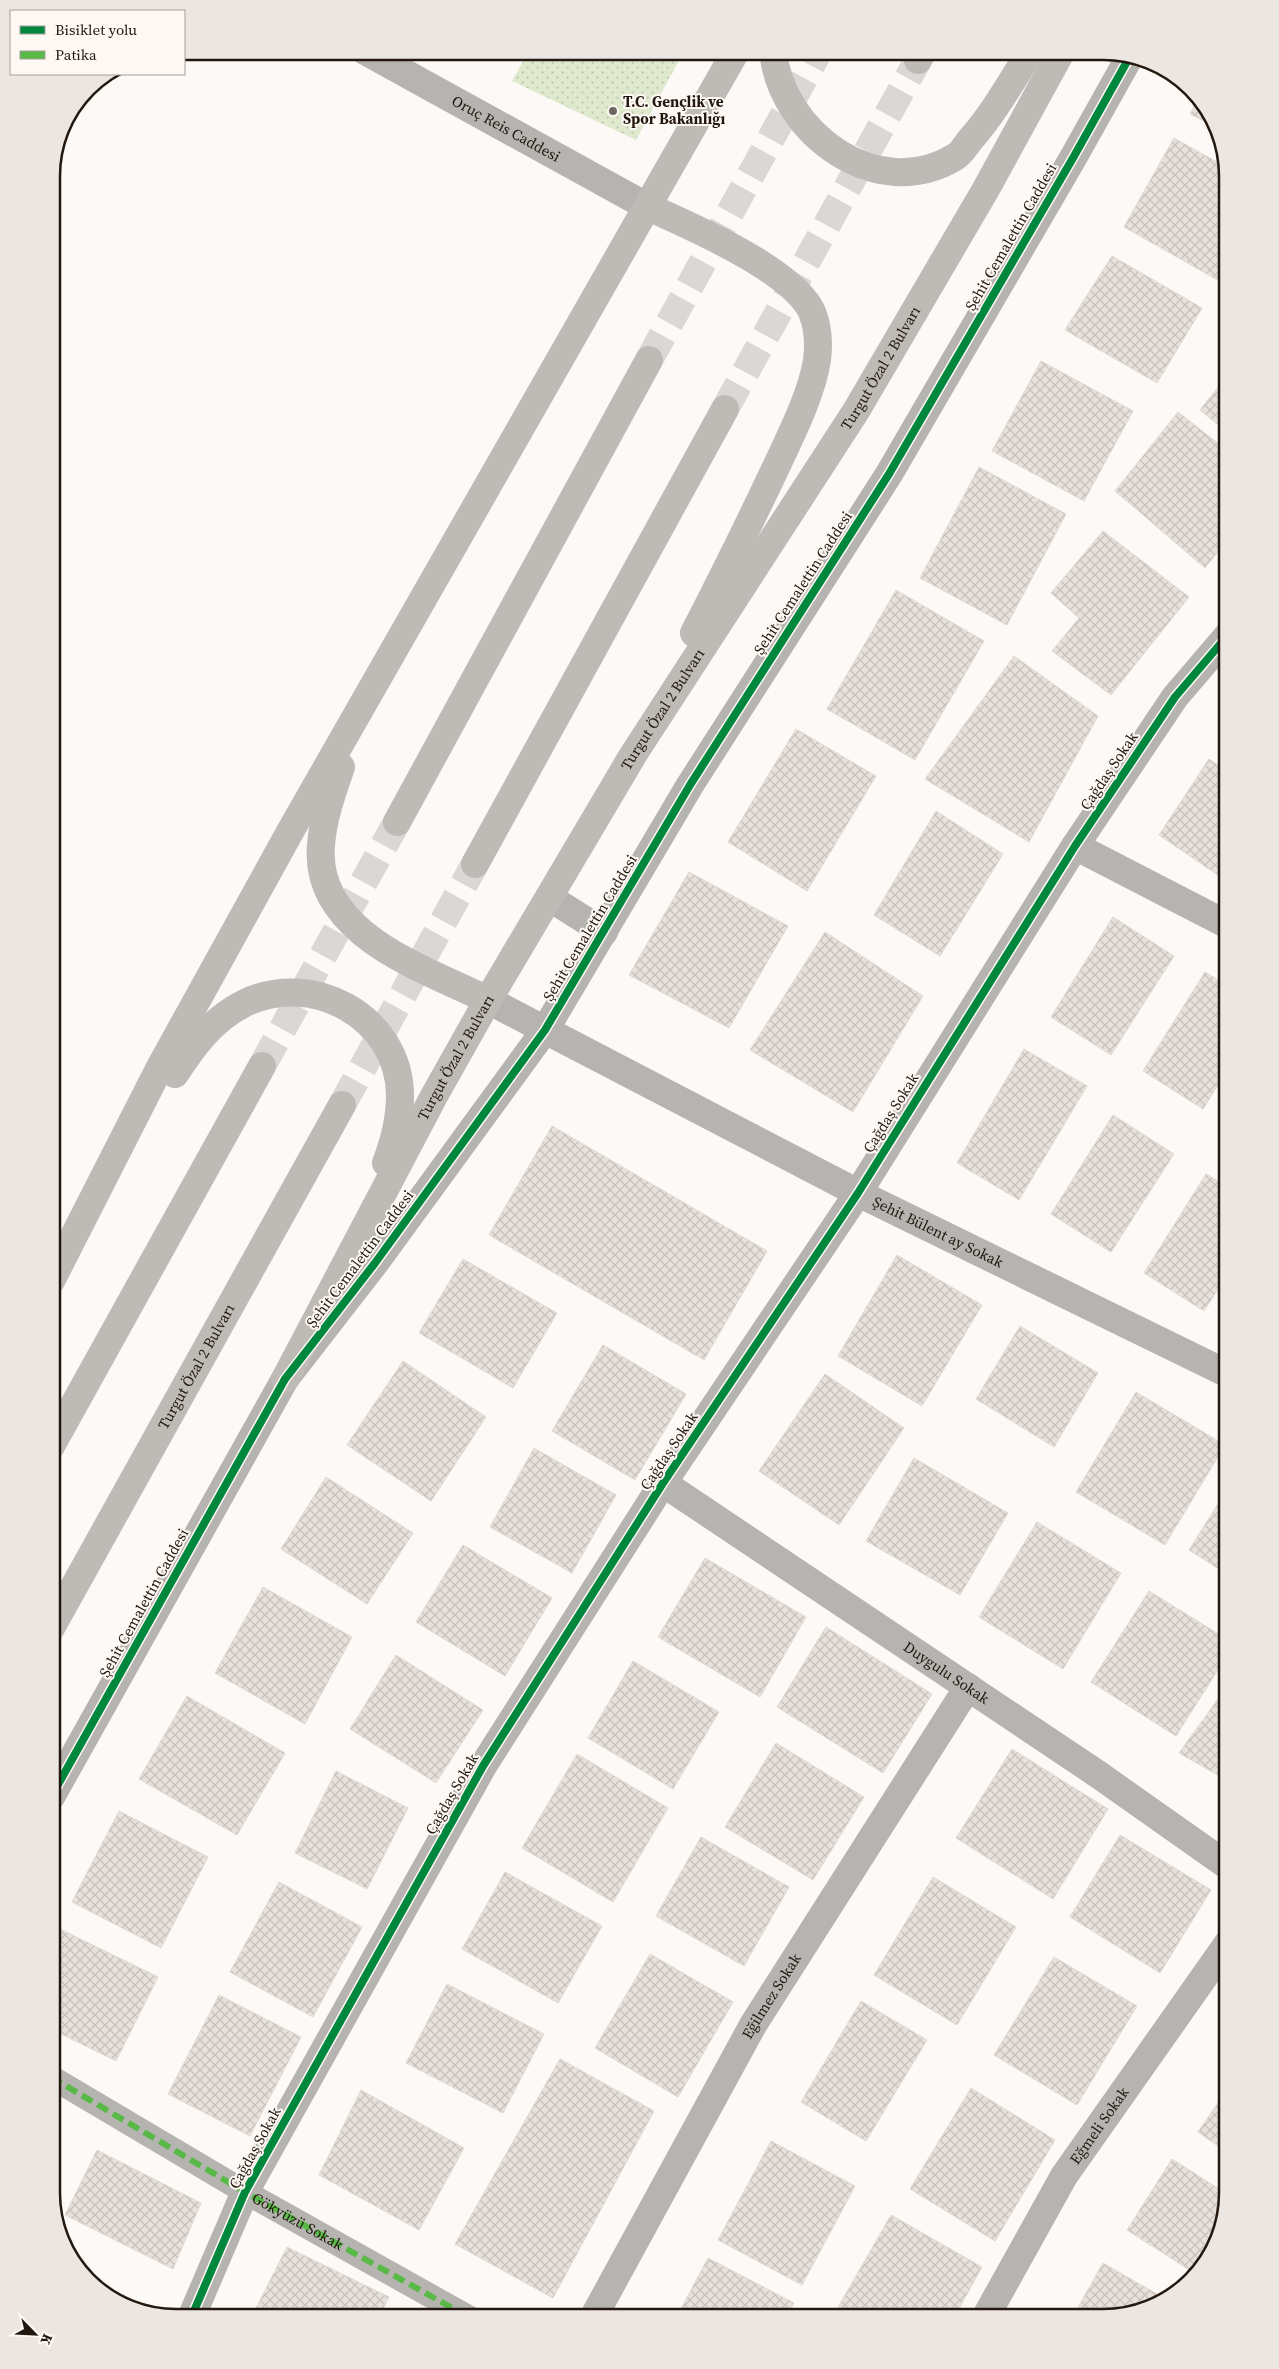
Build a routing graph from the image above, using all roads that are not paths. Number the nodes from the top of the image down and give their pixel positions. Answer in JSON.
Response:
{"nodes":[{"id":1,"x":381,"y":60,"type":"edge"},
{"id":2,"x":731,"y":60,"type":"edge"},
{"id":3,"x":774,"y":60,"type":"edge"},
{"id":4,"x":1025,"y":60,"type":"edge"},
{"id":5,"x":1058,"y":60,"type":"edge"},
{"id":6,"x":1127,"y":62,"type":"edge"},
{"id":7,"x":648,"y":207,"type":"junction"},
{"id":8,"x":649,"y":360,"type":"tunnel mouth"},
{"id":9,"x":725,"y":409,"type":"tunnel mouth"},
{"id":10,"x":1219,"y":646,"type":"edge"},
{"id":11,"x":378,"y":678,"type":"junction"},
{"id":12,"x":633,"y":755,"type":"junction"},
{"id":13,"x":397,"y":822,"type":"tunnel mouth"},
{"id":14,"x":1075,"y":846,"type":"junction"},
{"id":15,"x":474,"y":864,"type":"tunnel mouth"},
{"id":16,"x":550,"y":898,"type":"junction"},
{"id":17,"x":1219,"y":920,"type":"edge"},
{"id":18,"x":604,"y":932,"type":"junction"},
{"id":19,"x":488,"y":1000,"type":"junction"},
{"id":20,"x":545,"y":1030,"type":"junction"},
{"id":21,"x":262,"y":1066,"type":"tunnel mouth"},
{"id":22,"x":342,"y":1105,"type":"tunnel mouth"},
{"id":23,"x":97,"y":1191,"type":"junction"},
{"id":24,"x":858,"y":1193,"type":"junction"},
{"id":25,"x":362,"y":1233,"type":"junction"},
{"id":26,"x":60,"y":1263,"type":"edge"},
{"id":27,"x":1219,"y":1370,"type":"edge"},
{"id":28,"x":285,"y":1380,"type":"junction"},
{"id":29,"x":60,"y":1430,"type":"edge"},
{"id":30,"x":663,"y":1483,"type":"junction"},
{"id":31,"x":60,"y":1612,"type":"edge"},
{"id":32,"x":968,"y":1687,"type":"junction"},
{"id":33,"x":60,"y":1781,"type":"edge"},
{"id":34,"x":1219,"y":1860,"type":"edge"},
{"id":35,"x":1219,"y":1956,"type":"edge"},
{"id":36,"x":60,"y":2082,"type":"edge"},
{"id":37,"x":245,"y":2192,"type":"junction"},
{"id":38,"x":195,"y":2309,"type":"edge"},
{"id":39,"x":454,"y":2309,"type":"edge"},
{"id":40,"x":599,"y":2309,"type":"edge"},
{"id":41,"x":990,"y":2309,"type":"edge"}],
"edges":[{"from":1,"to":7,"type":"street","name":"Oruç Reis Caddesi"},
{"from":2,"to":7,"type":"highway"},
{"from":3,"to":4,"type":"highway"},
{"from":5,"to":12,"type":"highway","name":"Turgut Özal 2 Bulvarı"},
{"from":6,"to":18,"type":"street","name":"Şehit Cemalettin Caddesi"},
{"from":7,"to":11,"type":"highway"},
{"from":7,"to":12,"type":"highway"},
{"from":8,"to":13,"type":"highway"},
{"from":9,"to":15,"type":"highway"},
{"from":10,"to":14,"type":"street","name":"Çağdaş Sokak"},
{"from":11,"to":19,"type":"highway"},
{"from":11,"to":23,"type":"highway"},
{"from":12,"to":16,"type":"highway","name":"Turgut Özal 2 Bulvarı"},
{"from":14,"to":17,"type":"street"},
{"from":14,"to":24,"type":"street","name":"Çağdaş Sokak"},
{"from":16,"to":18,"type":"street"},
{"from":16,"to":19,"type":"highway","name":"Turgut Özal 2 Bulvarı"},
{"from":18,"to":20,"type":"street","name":"Şehit Cemalettin Caddesi"},
{"from":19,"to":20,"type":"street","name":"Şehit Bülent ay Sokak"},
{"from":19,"to":25,"type":"highway","name":"Turgut Özal 2 Bulvarı"},
{"from":20,"to":24,"type":"street","name":"Şehit Bülent ay Sokak"},
{"from":20,"to":28,"type":"street","name":"Şehit Cemalettin Caddesi"},
{"from":21,"to":29,"type":"highway"},
{"from":22,"to":31,"type":"highway","name":"Turgut Özal 2 Bulvarı"},
{"from":23,"to":25,"type":"highway"},
{"from":23,"to":26,"type":"highway"},
{"from":24,"to":27,"type":"street","name":"Şehit Bülent ay Sokak"},
{"from":24,"to":30,"type":"street","name":"Çağdaş Sokak"},
{"from":25,"to":28,"type":"highway","name":"Turgut Özal 2 Bulvarı"},
{"from":28,"to":33,"type":"street","name":"Şehit Cemalettin Caddesi"},
{"from":30,"to":32,"type":"street","name":"Duygulu Sokak"},
{"from":30,"to":37,"type":"street","name":"Çağdaş Sokak"},
{"from":32,"to":34,"type":"street","name":"Duygulu Sokak"},
{"from":32,"to":40,"type":"street","name":"Eğilmez Sokak"},
{"from":35,"to":41,"type":"street","name":"Eğmeli Sokak"},
{"from":36,"to":37,"type":"street","name":"Gökyüzü Sokak"},
{"from":37,"to":38,"type":"street","name":"Çağdaş Sokak"},
{"from":37,"to":39,"type":"street","name":"Gökyüzü Sokak"}]}
